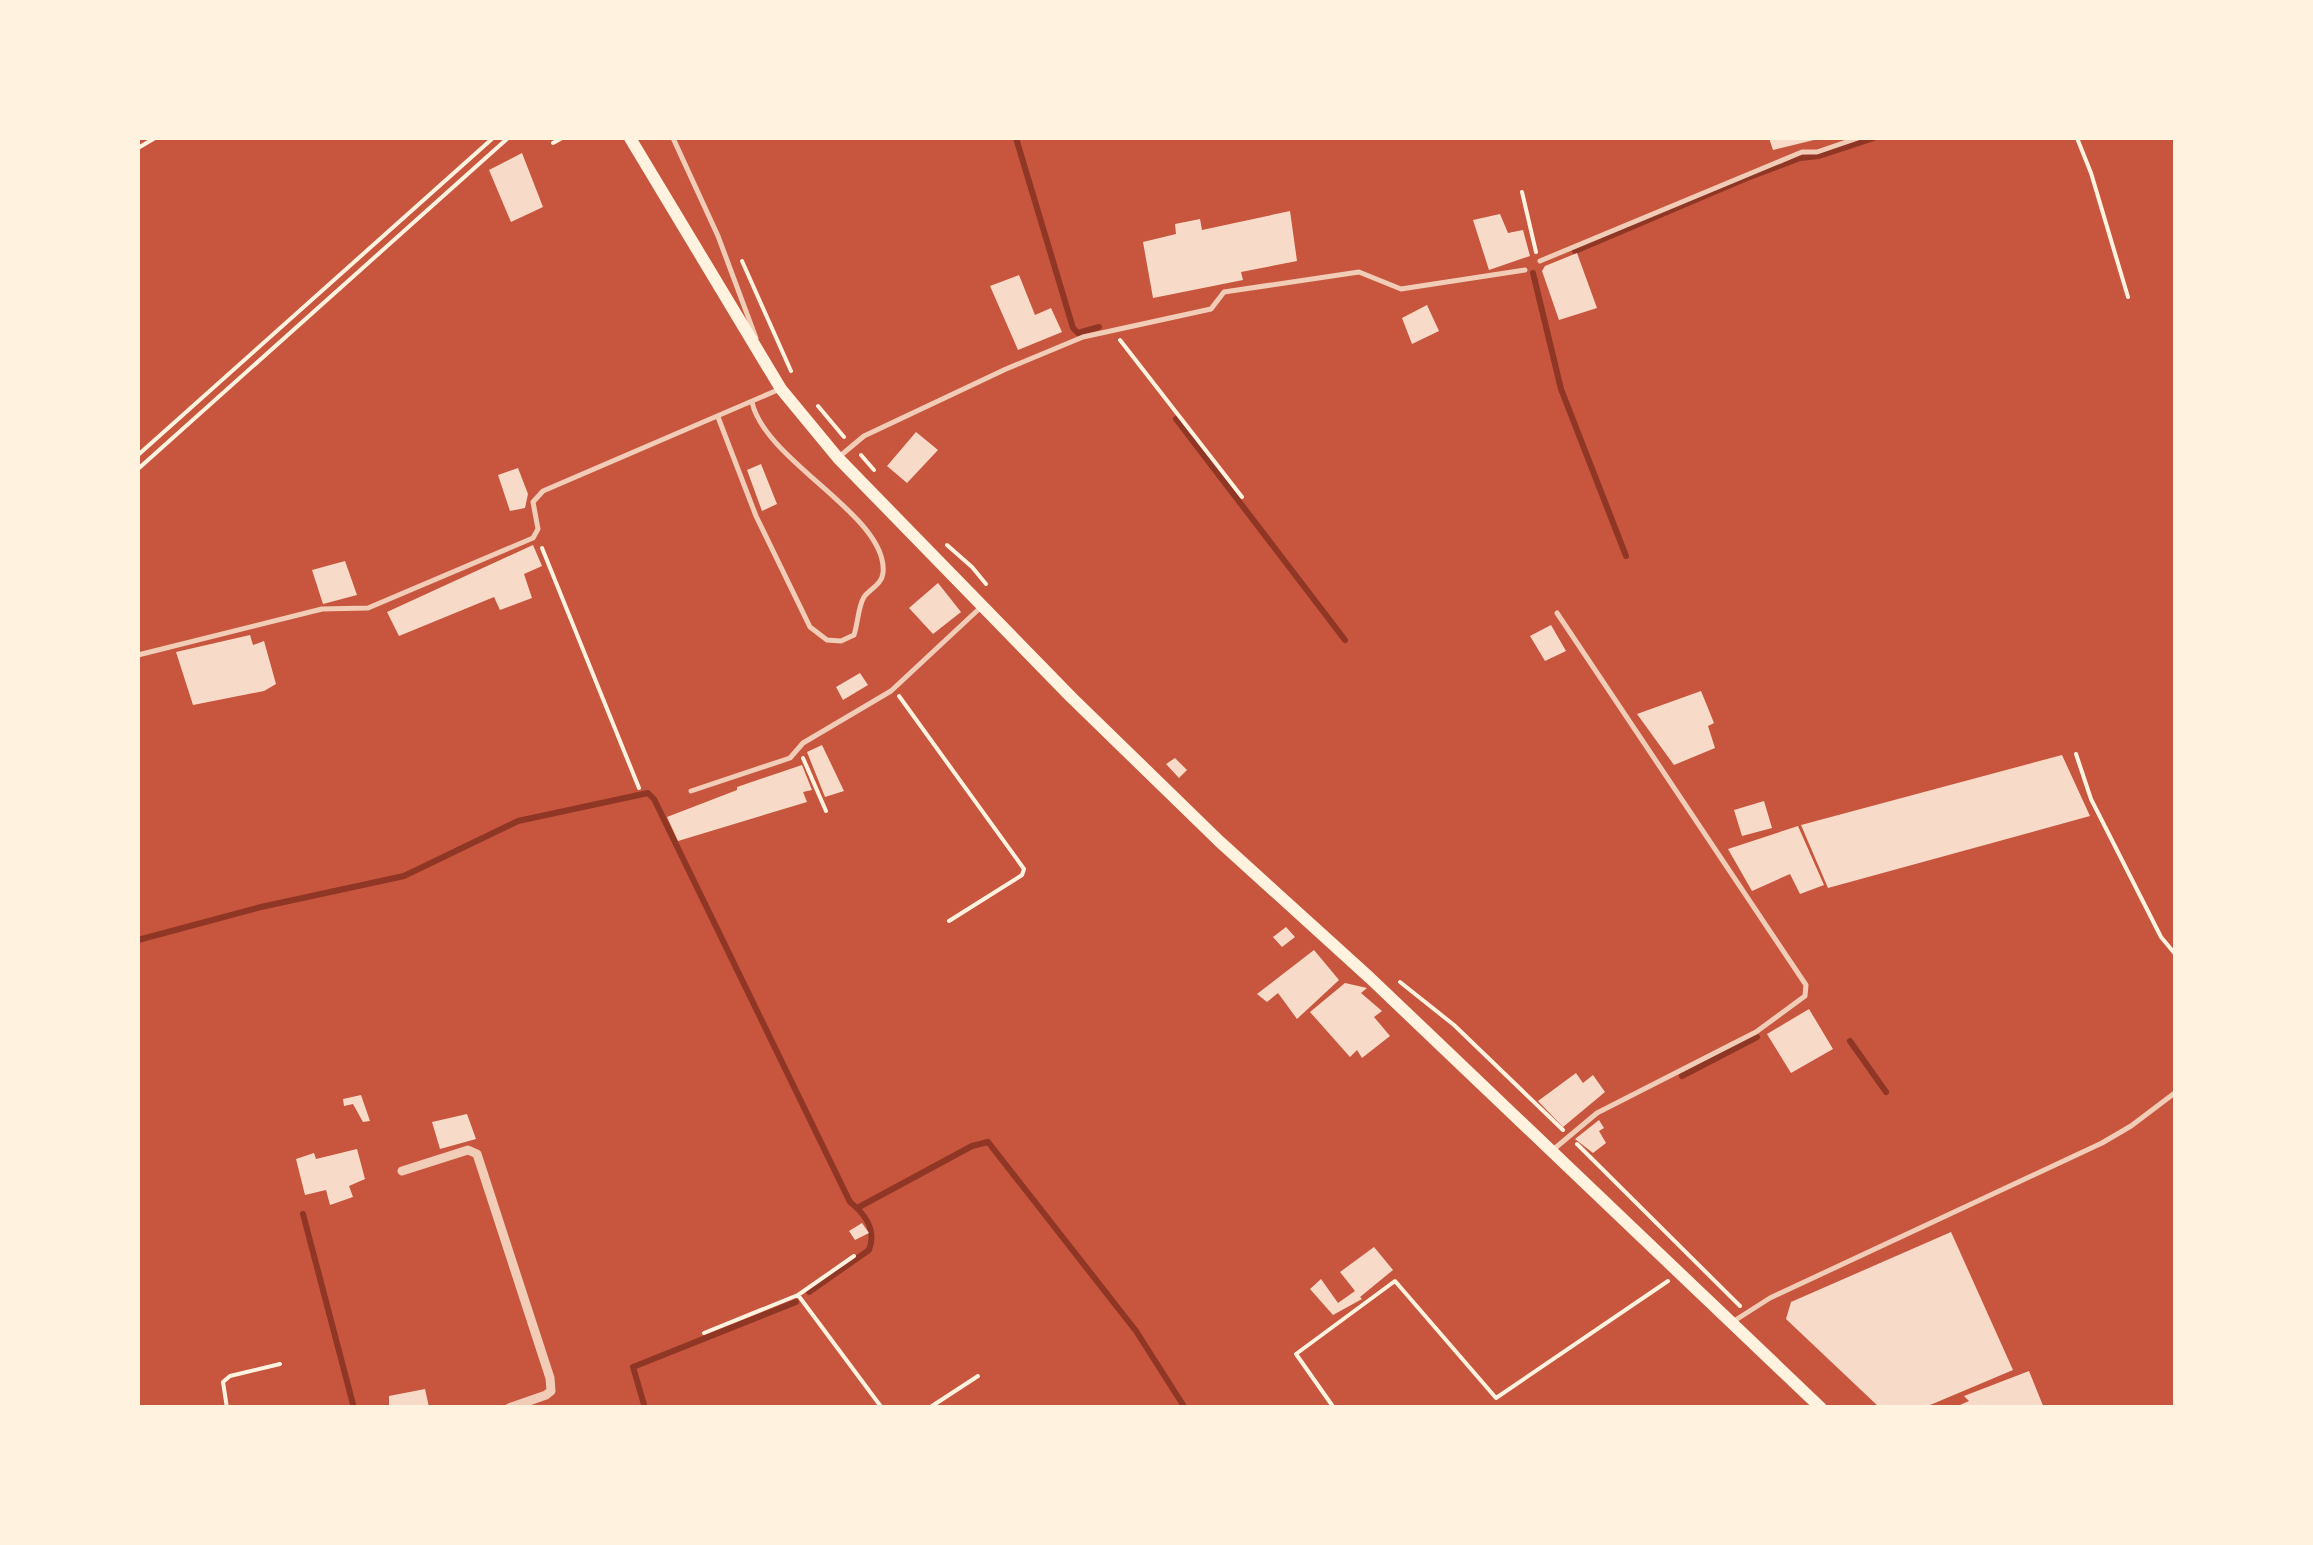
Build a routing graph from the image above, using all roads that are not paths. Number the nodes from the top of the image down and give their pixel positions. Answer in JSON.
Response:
{"nodes":[{"id":1,"x":630,"y":138,"type":"edge"},
{"id":2,"x":672,"y":138,"type":"edge"},
{"id":3,"x":1858,"y":138,"type":"edge"},
{"id":4,"x":1540,"y":262,"type":"road end"},
{"id":5,"x":1525,"y":270,"type":"dead end"},
{"id":6,"x":763,"y":359,"type":"junction"},
{"id":7,"x":781,"y":389,"type":"junction"},
{"id":8,"x":752,"y":402,"type":"junction"},
{"id":9,"x":718,"y":416,"type":"junction"},
{"id":10,"x":838,"y":458,"type":"junction"},
{"id":11,"x":983,"y":606,"type":"junction"},
{"id":12,"x":1557,"y":613,"type":"dead end"},
{"id":13,"x":138,"y":656,"type":"edge"},
{"id":14,"x":691,"y":791,"type":"dead end"},
{"id":15,"x":2176,"y":1092,"type":"edge"},
{"id":16,"x":1552,"y":1151,"type":"junction"},
{"id":17,"x":402,"y":1171,"type":"dead end"},
{"id":18,"x":1732,"y":1322,"type":"junction"},
{"id":19,"x":509,"y":1408,"type":"edge"},
{"id":20,"x":1821,"y":1408,"type":"edge"}],
"edges":[{"from":1,"to":6,"type":"main road"},
{"from":2,"to":6,"type":"lane"},
{"from":3,"to":4,"type":"lane"},
{"from":5,"to":10,"type":"lane"},
{"from":6,"to":7,"type":"main road"},
{"from":7,"to":8,"type":"lane"},
{"from":7,"to":10,"type":"main road"},
{"from":8,"to":9,"type":"lane"},
{"from":8,"to":9,"type":"lane"},
{"from":9,"to":13,"type":"lane"},
{"from":10,"to":11,"type":"main road"},
{"from":11,"to":14,"type":"lane"},
{"from":11,"to":16,"type":"main road"},
{"from":12,"to":16,"type":"lane"},
{"from":15,"to":18,"type":"lane"},
{"from":16,"to":18,"type":"main road"},
{"from":17,"to":19,"type":"street"},
{"from":18,"to":20,"type":"main road"}]}
